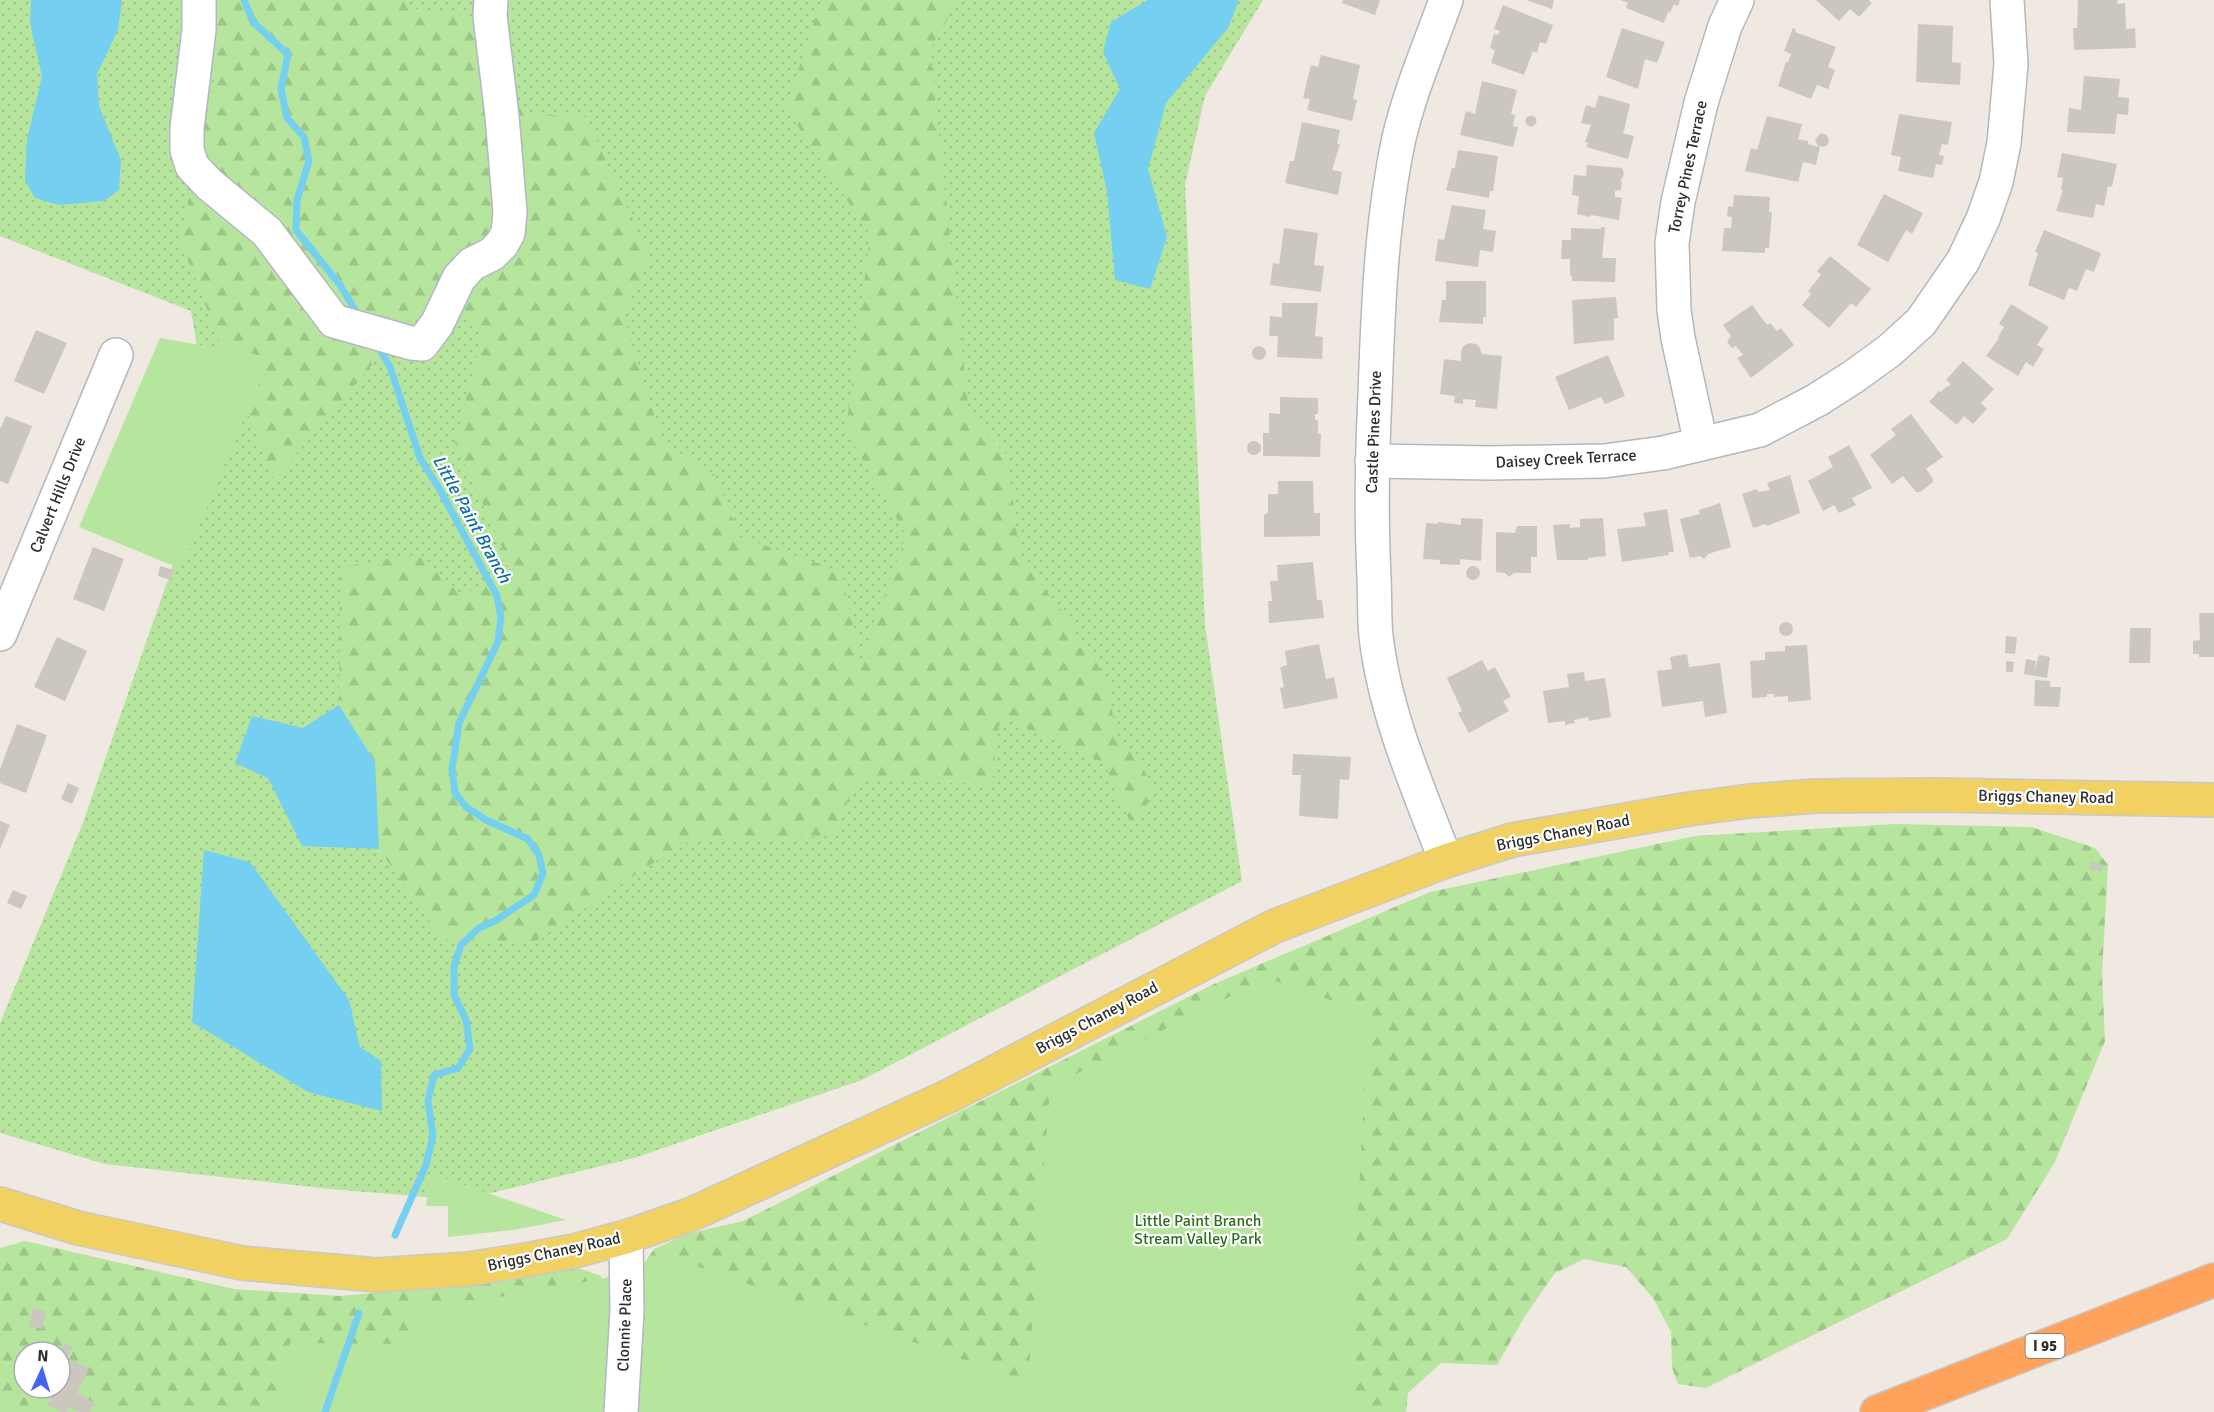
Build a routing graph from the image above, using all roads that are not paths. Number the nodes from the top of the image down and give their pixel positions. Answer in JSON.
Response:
{"nodes":[{"id":1,"x":199,"y":0,"type":"edge"},
{"id":2,"x":491,"y":0,"type":"edge"},
{"id":3,"x":1446,"y":0,"type":"edge"},
{"id":4,"x":1737,"y":0,"type":"edge"},
{"id":5,"x":2007,"y":0,"type":"edge"},
{"id":6,"x":116,"y":355,"type":"dead end"},
{"id":7,"x":1701,"y":444,"type":"junction"},
{"id":8,"x":1372,"y":461,"type":"junction"},
{"id":9,"x":0,"y":634,"type":"edge"},
{"id":10,"x":2214,"y":800,"type":"edge"},
{"id":11,"x":1446,"y":861,"type":"junction"},
{"id":12,"x":0,"y":1204,"type":"edge"},
{"id":13,"x":626,"y":1237,"type":"junction"},
{"id":14,"x":2214,"y":1280,"type":"edge"},
{"id":15,"x":621,"y":1412,"type":"edge"},
{"id":16,"x":1877,"y":1412,"type":"edge"}],
"edges":[{"from":1,"to":2,"type":"street"},
{"from":3,"to":8,"type":"street","name":"Castle Pines Drive"},
{"from":4,"to":7,"type":"street","name":"Torrey Pines Terrace"},
{"from":5,"to":7,"type":"street","name":"Daisey Creek Terrace"},
{"from":6,"to":9,"type":"street","name":"Calvert Hills Drive"},
{"from":7,"to":8,"type":"street","name":"Daisey Creek Terrace"},
{"from":8,"to":11,"type":"street","name":"Castle Pines Drive"},
{"from":10,"to":11,"type":"main road","name":"Briggs Chaney Road"},
{"from":11,"to":13,"type":"main road","name":"Briggs Chaney Road"},
{"from":12,"to":13,"type":"main road","name":"Briggs Chaney Road"},
{"from":13,"to":15,"type":"street","name":"Clonnie Place"},
{"from":14,"to":16,"type":"highway","number":"I 95"}]}
